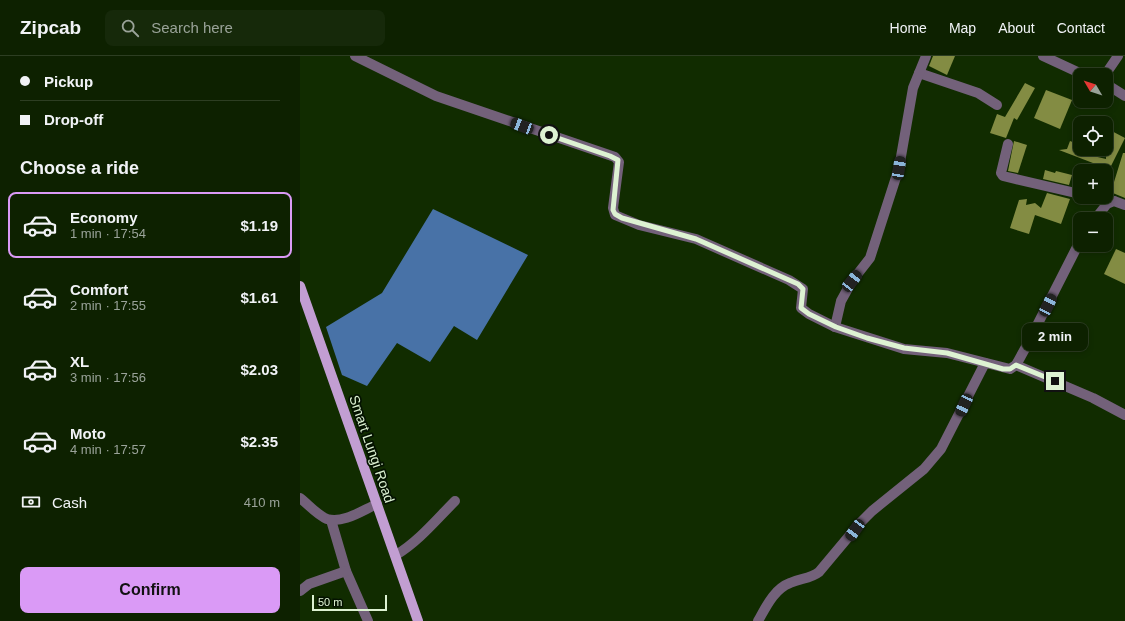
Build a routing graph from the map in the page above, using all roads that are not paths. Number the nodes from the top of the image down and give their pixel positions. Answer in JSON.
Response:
{"nodes":[{"id":1,"x":355,"y":56,"type":"edge"},
{"id":2,"x":926,"y":56,"type":"edge"},
{"id":3,"x":1043,"y":56,"type":"edge"},
{"id":4,"x":1118,"y":56,"type":"edge"},
{"id":5,"x":1110,"y":68,"type":"edge"},
{"id":6,"x":1073,"y":70,"type":"edge"},
{"id":7,"x":919,"y":73,"type":"junction"},
{"id":8,"x":1113,"y":88,"type":"edge"},
{"id":9,"x":1125,"y":96,"type":"edge"},
{"id":10,"x":997,"y":105,"type":"dead end"},
{"id":11,"x":1008,"y":144,"type":"dead end"},
{"id":12,"x":1073,"y":192,"type":"edge"},
{"id":13,"x":1114,"y":201,"type":"joint"},
{"id":14,"x":1125,"y":205,"type":"edge"},
{"id":15,"x":1101,"y":212,"type":"edge"},
{"id":16,"x":1074,"y":252,"type":"edge"},
{"id":17,"x":300,"y":286,"type":"edge"},
{"id":18,"x":836,"y":327,"type":"junction"},
{"id":19,"x":985,"y":363,"type":"junction"},
{"id":20,"x":1016,"y":365,"type":"junction"},
{"id":21,"x":1125,"y":415,"type":"edge"},
{"id":22,"x":300,"y":498,"type":"edge"},
{"id":23,"x":455,"y":501,"type":"dead end"},
{"id":24,"x":377,"y":504,"type":"junction"},
{"id":25,"x":331,"y":520,"type":"junction"},
{"id":26,"x":396,"y":555,"type":"junction"},
{"id":27,"x":346,"y":571,"type":"junction"},
{"id":28,"x":300,"y":591,"type":"edge"},
{"id":29,"x":368,"y":621,"type":"edge"},
{"id":30,"x":418,"y":621,"type":"edge"},
{"id":31,"x":758,"y":621,"type":"edge"}],
"edges":[{"from":1,"to":18,"type":"street"},
{"from":2,"to":7,"type":"street"},
{"from":3,"to":6,"type":"street"},
{"from":4,"to":5,"type":"street"},
{"from":7,"to":10,"type":"street"},
{"from":7,"to":18,"type":"street"},
{"from":8,"to":9,"type":"street"},
{"from":11,"to":12,"type":"street"},
{"from":13,"to":14,"type":"street"},
{"from":13,"to":15,"type":"street"},
{"from":16,"to":20,"type":"street"},
{"from":17,"to":24,"type":"main road","name":"Smart Lungi Road"},
{"from":18,"to":19,"type":"street"},
{"from":19,"to":20,"type":"street"},
{"from":19,"to":31,"type":"street"},
{"from":20,"to":21,"type":"street"},
{"from":22,"to":25,"type":"street"},
{"from":23,"to":26,"type":"street"},
{"from":24,"to":25,"type":"street"},
{"from":24,"to":26,"type":"main road","name":"Smart Lungi Road"},
{"from":25,"to":27,"type":"street"},
{"from":26,"to":30,"type":"main road","name":"Smart Lungi Road"},
{"from":27,"to":28,"type":"street"},
{"from":27,"to":29,"type":"street"}]}
